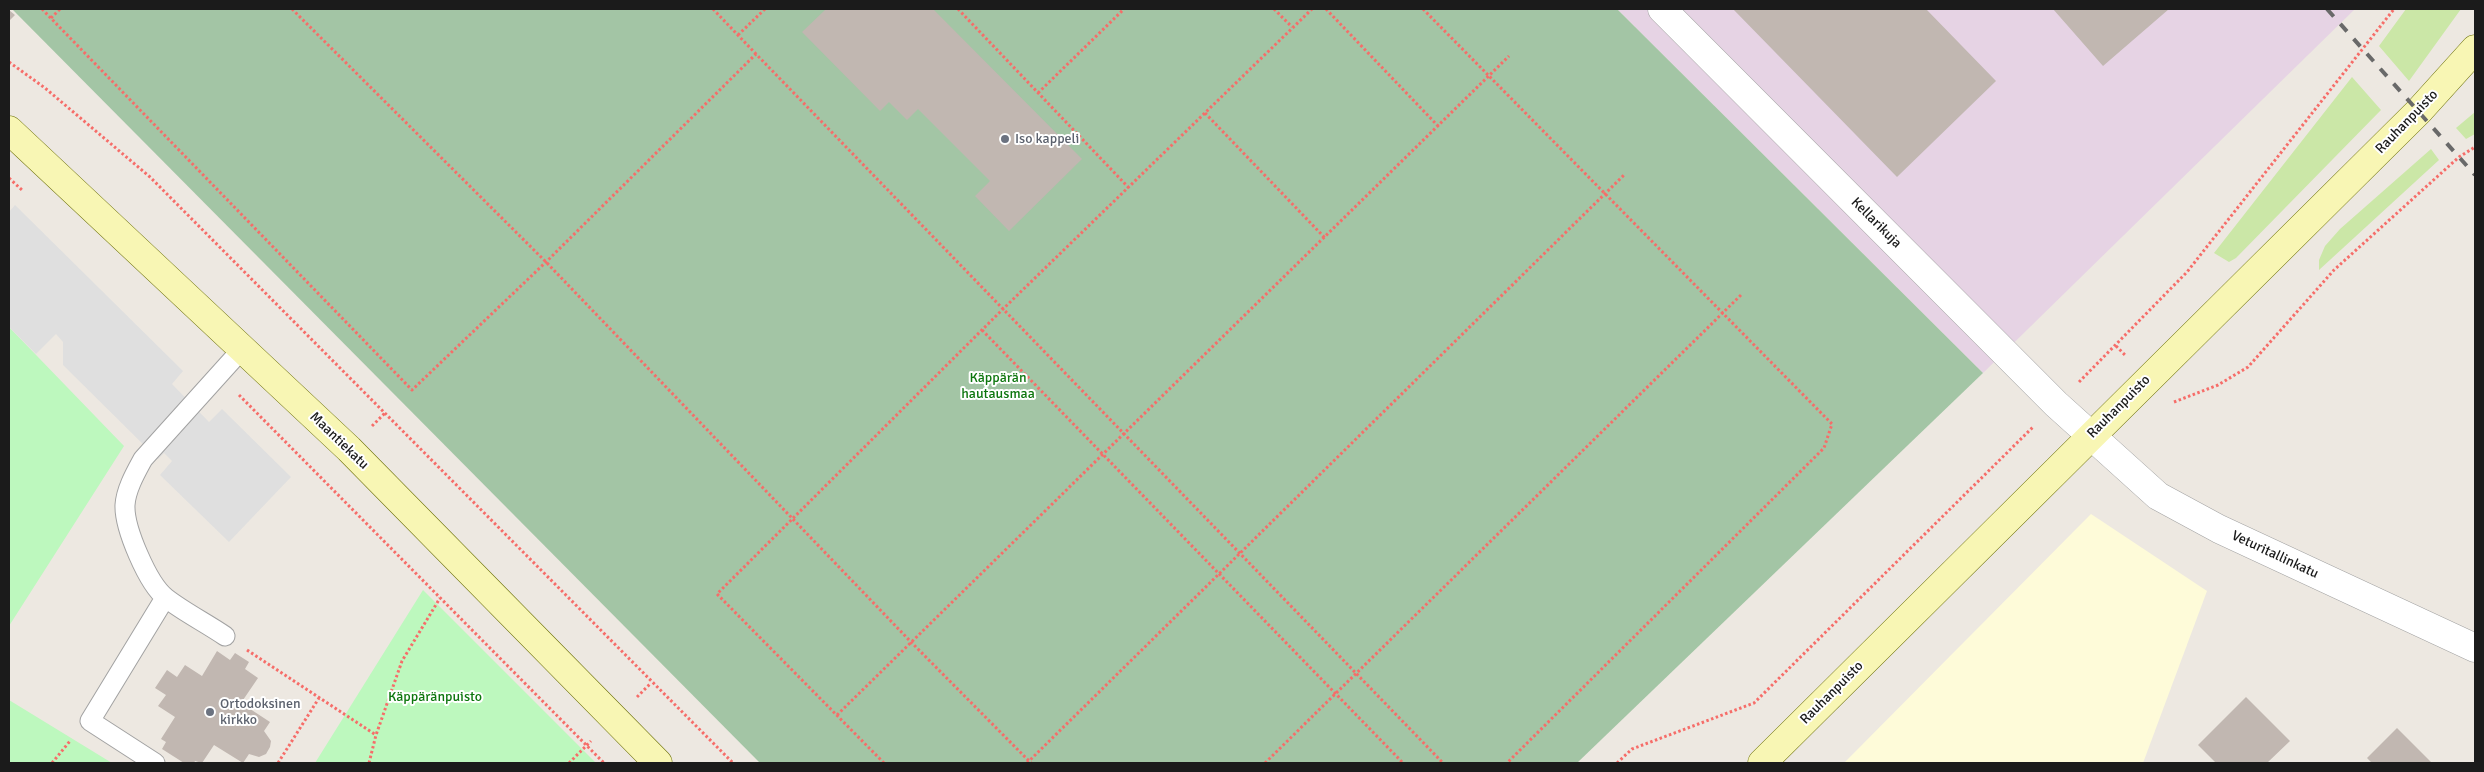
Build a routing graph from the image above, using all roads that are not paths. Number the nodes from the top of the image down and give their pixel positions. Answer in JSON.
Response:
{"nodes":[{"id":1,"x":1662,"y":9,"type":"edge"},
{"id":2,"x":2475,"y":50,"type":"edge"},
{"id":3,"x":9,"y":130,"type":"edge"},
{"id":4,"x":243,"y":348,"type":"junction"},
{"id":5,"x":2090,"y":436,"type":"junction"},
{"id":6,"x":165,"y":598,"type":"junction"},
{"id":7,"x":225,"y":636,"type":"road end"},
{"id":8,"x":2475,"y":648,"type":"edge"},
{"id":9,"x":155,"y":763,"type":"edge"},
{"id":10,"x":658,"y":763,"type":"edge"},
{"id":11,"x":1762,"y":763,"type":"edge"}],
"edges":[{"from":1,"to":5,"type":"street","name":"Kellarikuja"},
{"from":2,"to":5,"type":"main road","name":"Rauhanpuisto"},
{"from":3,"to":4,"type":"main road","name":"Maantiekatu"},
{"from":4,"to":6,"type":"lane"},
{"from":4,"to":10,"type":"main road","name":"Maantiekatu"},
{"from":5,"to":8,"type":"street","name":"Veturitallinkatu"},
{"from":5,"to":11,"type":"main road","name":"Rauhanpuisto"},
{"from":6,"to":7,"type":"lane"},
{"from":6,"to":9,"type":"lane"}]}
